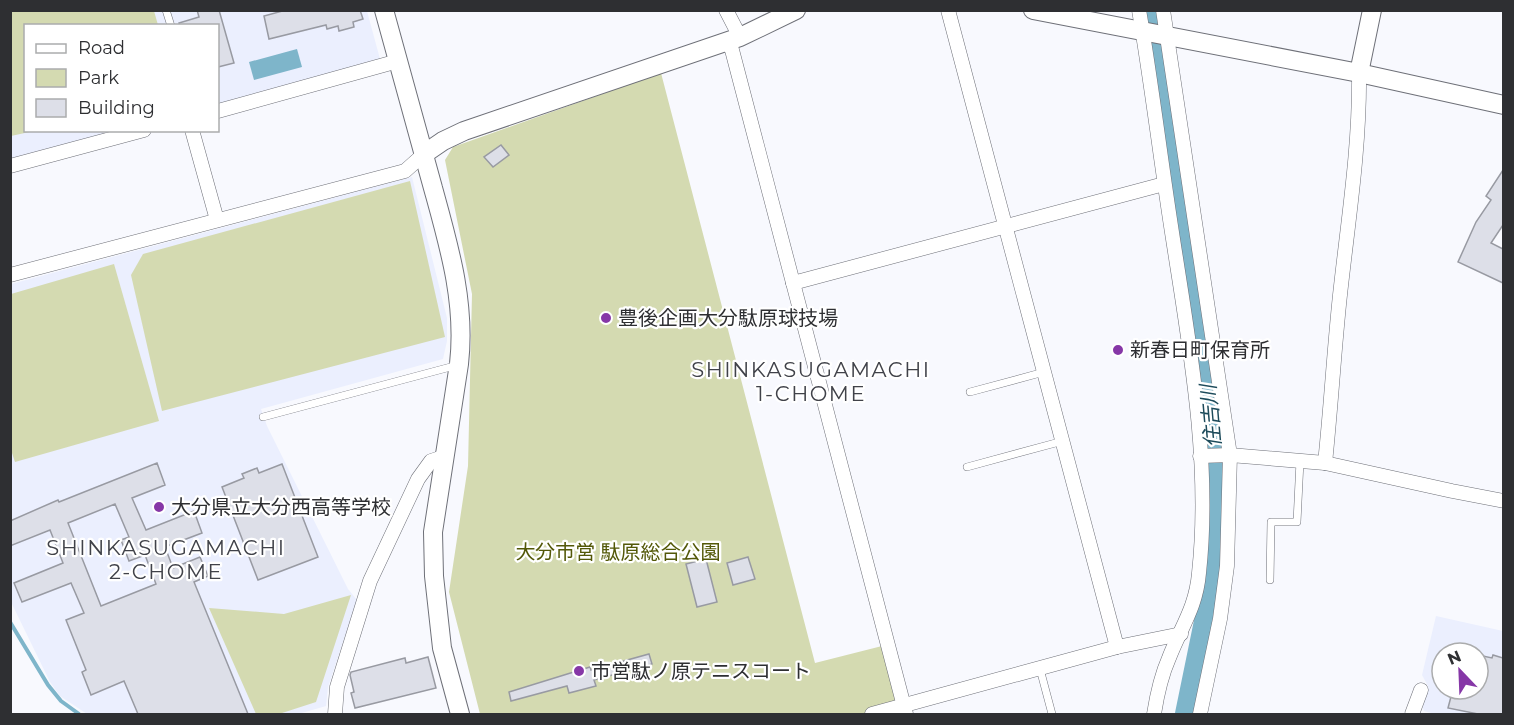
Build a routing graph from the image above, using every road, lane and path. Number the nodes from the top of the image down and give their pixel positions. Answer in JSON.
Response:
{"nodes":[{"id":1,"x":384,"y":10,"type":"edge"},
{"id":2,"x":726,"y":10,"type":"edge"},
{"id":3,"x":796,"y":10,"type":"edge"},
{"id":4,"x":802,"y":10,"type":"edge"},
{"id":5,"x":948,"y":10,"type":"edge"},
{"id":6,"x":1033,"y":10,"type":"edge"},
{"id":7,"x":1139,"y":10,"type":"edge"},
{"id":8,"x":1163,"y":10,"type":"edge"},
{"id":9,"x":1372,"y":10,"type":"edge"},
{"id":10,"x":778,"y":19,"type":"junction"},
{"id":11,"x":1142,"y":31,"type":"junction"},
{"id":12,"x":1167,"y":36,"type":"junction"},
{"id":13,"x":734,"y":39,"type":"junction"},
{"id":14,"x":398,"y":61,"type":"junction"},
{"id":15,"x":1359,"y":73,"type":"junction"},
{"id":16,"x":1503,"y":105,"type":"edge"},
{"id":17,"x":219,"y":111,"type":"edge"},
{"id":18,"x":137,"y":132,"type":"edge"},
{"id":19,"x":193,"y":132,"type":"edge"},
{"id":20,"x":424,"y":154,"type":"junction"},
{"id":21,"x":10,"y":166,"type":"edge"},
{"id":22,"x":1164,"y":184,"type":"junction"},
{"id":23,"x":217,"y":220,"type":"junction"},
{"id":24,"x":1006,"y":226,"type":"junction"},
{"id":25,"x":11,"y":270,"type":"edge"},
{"id":26,"x":793,"y":283,"type":"junction"},
{"id":27,"x":459,"y":364,"type":"junction"},
{"id":28,"x":1044,"y":372,"type":"junction"},
{"id":29,"x":970,"y":392,"type":"dead end"},
{"id":30,"x":263,"y":417,"type":"dead end"},
{"id":31,"x":1063,"y":441,"type":"junction"},
{"id":32,"x":1226,"y":455,"type":"junction"},
{"id":33,"x":446,"y":456,"type":"junction"},
{"id":34,"x":1202,"y":456,"type":"junction"},
{"id":35,"x":1300,"y":461,"type":"junction"},
{"id":36,"x":1325,"y":463,"type":"junction"},
{"id":37,"x":966,"y":467,"type":"dead end"},
{"id":38,"x":1503,"y":501,"type":"edge"},
{"id":39,"x":1270,"y":580,"type":"dead end"},
{"id":40,"x":1181,"y":634,"type":"junction"},
{"id":41,"x":1117,"y":647,"type":"junction"},
{"id":42,"x":1040,"y":669,"type":"junction"},
{"id":43,"x":1421,"y":690,"type":"dead end"},
{"id":44,"x":905,"y":710,"type":"edge"},
{"id":45,"x":335,"y":714,"type":"edge"},
{"id":46,"x":460,"y":714,"type":"edge"},
{"id":47,"x":872,"y":714,"type":"edge"},
{"id":48,"x":1052,"y":714,"type":"edge"},
{"id":49,"x":1154,"y":714,"type":"edge"},
{"id":50,"x":1200,"y":714,"type":"edge"},
{"id":51,"x":1412,"y":714,"type":"edge"}],
"edges":[{"from":1,"to":14,"type":"street"},
{"from":2,"to":13,"type":"street"},
{"from":3,"to":10,"type":"street"},
{"from":4,"to":10,"type":"street"},
{"from":5,"to":24,"type":"street"},
{"from":6,"to":11,"type":"street"},
{"from":7,"to":11,"type":"street"},
{"from":8,"to":12,"type":"street"},
{"from":9,"to":15,"type":"street"},
{"from":10,"to":13,"type":"street"},
{"from":11,"to":12,"type":"street"},
{"from":11,"to":22,"type":"street"},
{"from":12,"to":15,"type":"street"},
{"from":12,"to":32,"type":"street"},
{"from":13,"to":20,"type":"street"},
{"from":13,"to":26,"type":"street"},
{"from":14,"to":17,"type":"street"},
{"from":14,"to":20,"type":"street"},
{"from":15,"to":16,"type":"street"},
{"from":15,"to":36,"type":"street"},
{"from":18,"to":21,"type":"street"},
{"from":19,"to":23,"type":"street"},
{"from":20,"to":23,"type":"street"},
{"from":20,"to":27,"type":"street"},
{"from":22,"to":24,"type":"street"},
{"from":22,"to":34,"type":"street"},
{"from":23,"to":25,"type":"street"},
{"from":24,"to":26,"type":"street"},
{"from":24,"to":28,"type":"street"},
{"from":26,"to":44,"type":"street"},
{"from":27,"to":30,"type":"lane"},
{"from":27,"to":33,"type":"street"},
{"from":28,"to":29,"type":"lane"},
{"from":28,"to":31,"type":"street"},
{"from":31,"to":37,"type":"lane"},
{"from":31,"to":41,"type":"street"},
{"from":32,"to":34,"type":"street"},
{"from":32,"to":35,"type":"street"},
{"from":32,"to":50,"type":"street"},
{"from":33,"to":45,"type":"street"},
{"from":33,"to":46,"type":"street"},
{"from":34,"to":40,"type":"street"},
{"from":35,"to":36,"type":"street"},
{"from":35,"to":39,"type":"lane"},
{"from":36,"to":38,"type":"street"},
{"from":40,"to":41,"type":"street"},
{"from":40,"to":49,"type":"street"},
{"from":41,"to":42,"type":"street"},
{"from":42,"to":44,"type":"street"},
{"from":42,"to":48,"type":"lane"},
{"from":43,"to":51,"type":"street"},
{"from":44,"to":47,"type":"street"}]}
